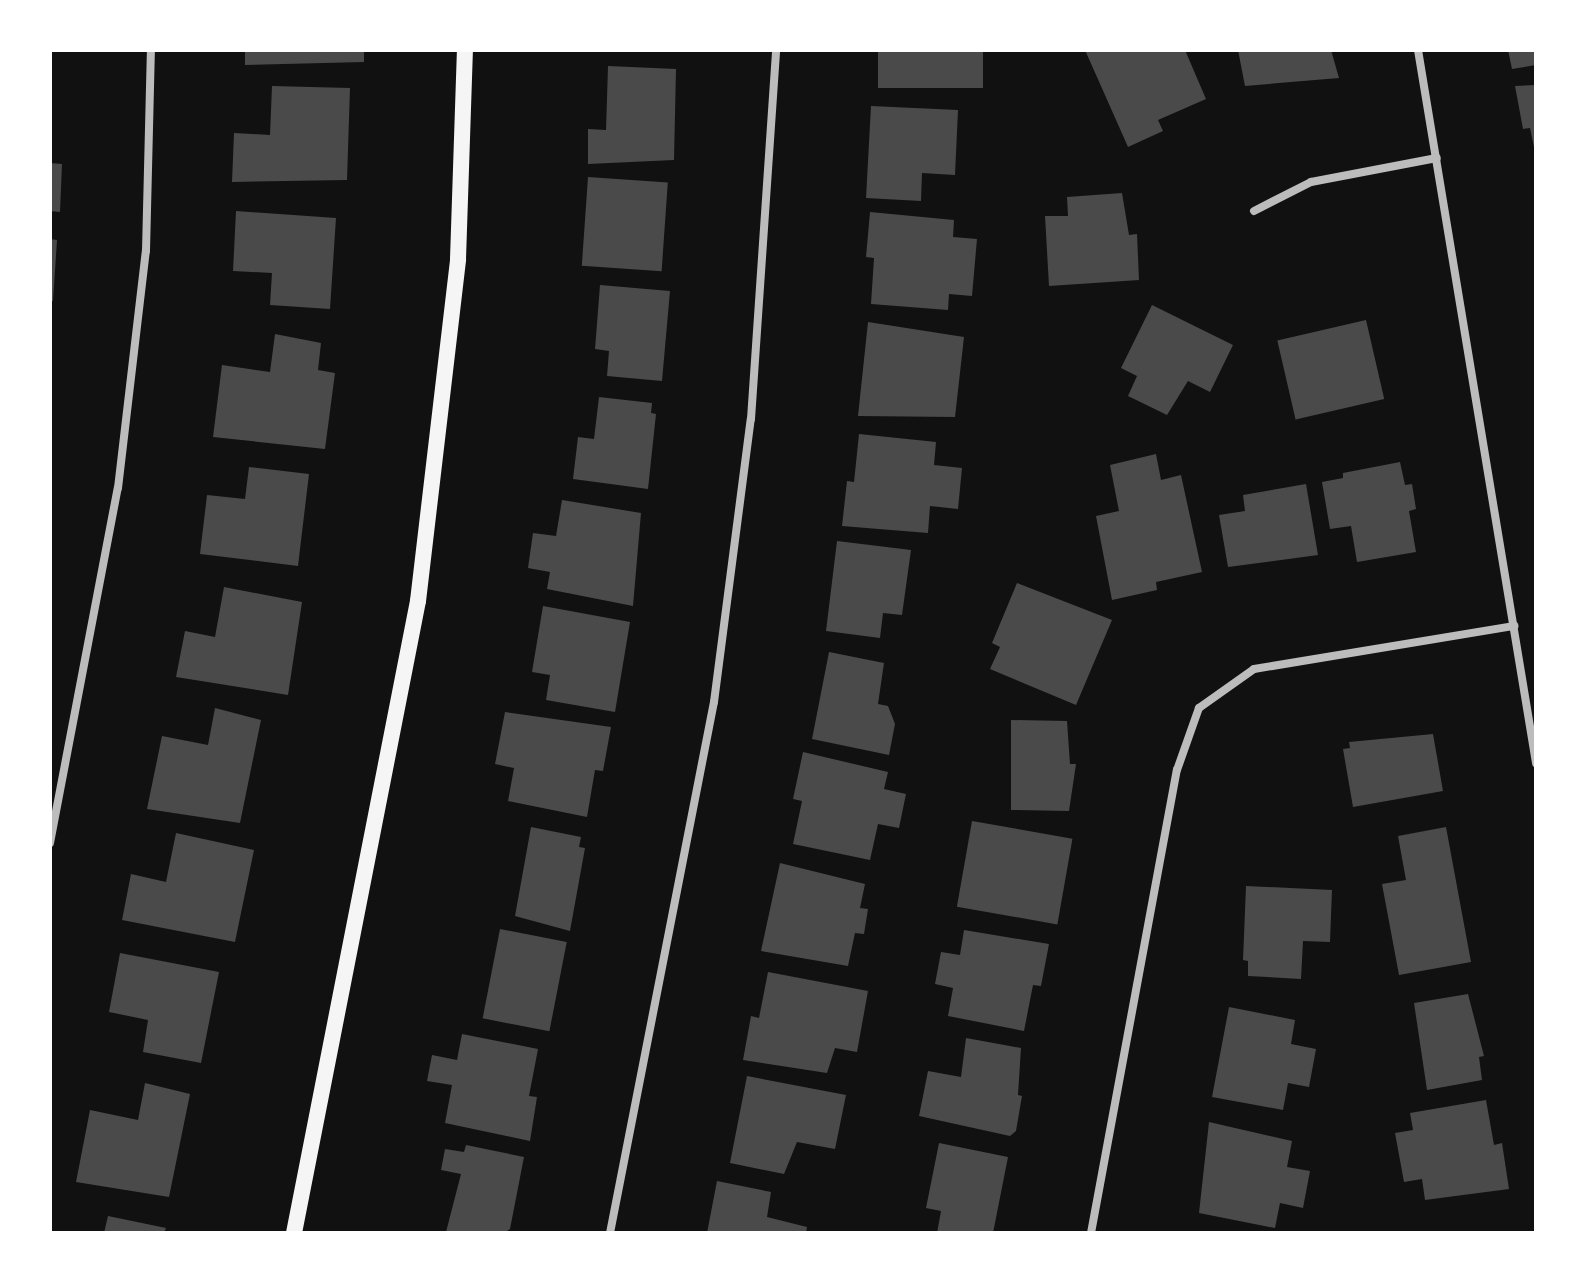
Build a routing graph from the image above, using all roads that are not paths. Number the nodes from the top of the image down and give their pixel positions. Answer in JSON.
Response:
{"nodes":[{"id":1,"x":151,"y":50,"type":"edge"},
{"id":2,"x":465,"y":50,"type":"edge"},
{"id":3,"x":776,"y":50,"type":"edge"},
{"id":4,"x":1418,"y":50,"type":"edge"},
{"id":5,"x":1437,"y":158,"type":"junction"},
{"id":6,"x":1254,"y":211,"type":"dead end"},
{"id":7,"x":1514,"y":626,"type":"junction"},
{"id":8,"x":1536,"y":763,"type":"edge"},
{"id":9,"x":50,"y":843,"type":"edge"},
{"id":10,"x":294,"y":1233,"type":"edge"},
{"id":11,"x":610,"y":1233,"type":"edge"},
{"id":12,"x":1091,"y":1233,"type":"edge"}],
"edges":[{"from":1,"to":9,"type":"street"},
{"from":2,"to":10,"type":"main road"},
{"from":3,"to":11,"type":"street"},
{"from":4,"to":5,"type":"street"},
{"from":5,"to":6,"type":"street"},
{"from":5,"to":7,"type":"street"},
{"from":7,"to":8,"type":"street"},
{"from":7,"to":12,"type":"street"}]}
